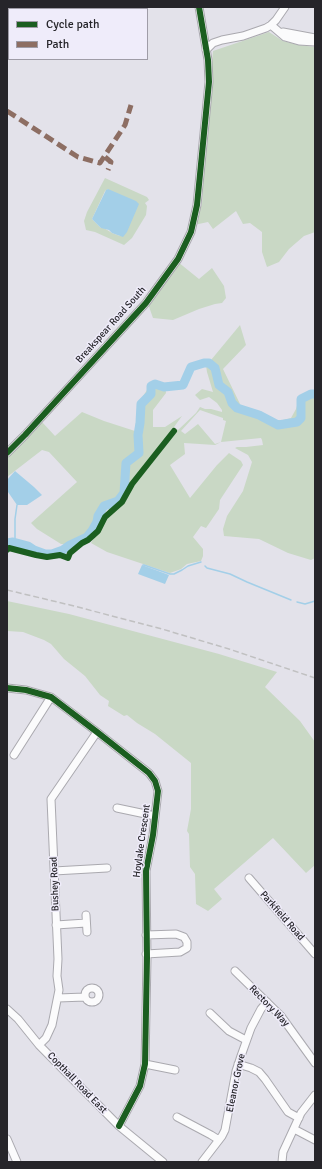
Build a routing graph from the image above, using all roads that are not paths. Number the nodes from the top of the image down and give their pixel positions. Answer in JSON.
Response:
{"nodes":[{"id":1,"x":199,"y":7,"type":"edge"},
{"id":2,"x":285,"y":7,"type":"edge"},
{"id":3,"x":271,"y":25,"type":"junction"},
{"id":4,"x":277,"y":31,"type":"junction"},
{"id":5,"x":315,"y":38,"type":"edge"},
{"id":6,"x":315,"y":42,"type":"edge"},
{"id":7,"x":206,"y":50,"type":"junction"},
{"id":8,"x":7,"y":452,"type":"edge"},
{"id":9,"x":7,"y":688,"type":"edge"},
{"id":10,"x":52,"y":697,"type":"junction"},
{"id":11,"x":97,"y":732,"type":"junction"},
{"id":12,"x":14,"y":755,"type":"dead end"},
{"id":13,"x":117,"y":808,"type":"dead end"},
{"id":14,"x":155,"y":816,"type":"junction"},
{"id":15,"x":107,"y":868,"type":"dead end"},
{"id":16,"x":54,"y":871,"type":"junction"},
{"id":17,"x":248,"y":878,"type":"dead end"},
{"id":18,"x":86,"y":915,"type":"dead end"},
{"id":19,"x":86,"y":923,"type":"junction"},
{"id":20,"x":56,"y":925,"type":"junction"},
{"id":21,"x":86,"y":932,"type":"dead end"},
{"id":22,"x":146,"y":935,"type":"junction"},
{"id":23,"x":146,"y":954,"type":"junction"},
{"id":24,"x":315,"y":954,"type":"edge"},
{"id":25,"x":234,"y":971,"type":"dead end"},
{"id":26,"x":58,"y":998,"type":"junction"},
{"id":27,"x":85,"y":998,"type":"dead end"},
{"id":28,"x":266,"y":1002,"type":"junction"},
{"id":29,"x":7,"y":1009,"type":"edge"},
{"id":30,"x":210,"y":1013,"type":"dead end"},
{"id":31,"x":246,"y":1040,"type":"junction"},
{"id":32,"x":39,"y":1045,"type":"junction"},
{"id":33,"x":315,"y":1063,"type":"edge"},
{"id":34,"x":145,"y":1064,"type":"junction"},
{"id":35,"x":238,"y":1064,"type":"junction"},
{"id":36,"x":175,"y":1070,"type":"dead end"},
{"id":37,"x":315,"y":1095,"type":"edge"},
{"id":38,"x":182,"y":1117,"type":"dead end"},
{"id":39,"x":299,"y":1118,"type":"junction"},
{"id":40,"x":119,"y":1126,"type":"junction"},
{"id":41,"x":294,"y":1129,"type":"junction"},
{"id":42,"x":7,"y":1139,"type":"edge"},
{"id":43,"x":219,"y":1140,"type":"junction"},
{"id":44,"x":315,"y":1140,"type":"edge"},
{"id":45,"x":151,"y":1153,"type":"junction"},
{"id":46,"x":17,"y":1162,"type":"edge"},
{"id":47,"x":157,"y":1162,"type":"edge"},
{"id":48,"x":162,"y":1162,"type":"edge"},
{"id":49,"x":202,"y":1162,"type":"edge"},
{"id":50,"x":282,"y":1162,"type":"edge"}],
"edges":[{"from":1,"to":7,"type":"street","name":"Breakspear Road South"},
{"from":2,"to":3,"type":"street"},
{"from":3,"to":4,"type":"street"},
{"from":3,"to":7,"type":"street"},
{"from":4,"to":5,"type":"street"},
{"from":4,"to":6,"type":"street"},
{"from":7,"to":8,"type":"street","name":"Breakspear Road South"},
{"from":9,"to":10,"type":"street","name":"Hoylake Crescent"},
{"from":10,"to":11,"type":"street","name":"Hoylake Crescent"},
{"from":10,"to":12,"type":"street"},
{"from":11,"to":14,"type":"street","name":"Hoylake Crescent"},
{"from":11,"to":16,"type":"street","name":"Bushey Road"},
{"from":13,"to":14,"type":"street"},
{"from":14,"to":22,"type":"street","name":"Hoylake Crescent"},
{"from":15,"to":16,"type":"street"},
{"from":16,"to":20,"type":"street","name":"Bushey Road"},
{"from":17,"to":24,"type":"street","name":"Parkfield Road"},
{"from":18,"to":19,"type":"street"},
{"from":19,"to":20,"type":"street"},
{"from":19,"to":21,"type":"street"},
{"from":20,"to":26,"type":"street","name":"Bushey Road"},
{"from":22,"to":23,"type":"street","name":"Hoylake Crescent"},
{"from":22,"to":23,"type":"street"},
{"from":23,"to":34,"type":"street","name":"Hoylake Crescent"},
{"from":25,"to":28,"type":"street","name":"Rectory Way"},
{"from":26,"to":27,"type":"street"},
{"from":26,"to":32,"type":"street","name":"Bushey Road"},
{"from":28,"to":31,"type":"street","name":"Eleanor Grove"},
{"from":28,"to":33,"type":"street","name":"Rectory Way"},
{"from":29,"to":32,"type":"street","name":"Copthall Road East"},
{"from":30,"to":31,"type":"street"},
{"from":31,"to":35,"type":"street","name":"Eleanor Grove"},
{"from":32,"to":40,"type":"street","name":"Copthall Road East"},
{"from":34,"to":36,"type":"street"},
{"from":34,"to":40,"type":"street","name":"Hoylake Crescent"},
{"from":35,"to":39,"type":"street"},
{"from":35,"to":43,"type":"street","name":"Eleanor Grove"},
{"from":37,"to":39,"type":"street"},
{"from":38,"to":43,"type":"street"},
{"from":39,"to":41,"type":"street"},
{"from":40,"to":45,"type":"street","name":"Copthall Road East"},
{"from":41,"to":44,"type":"street"},
{"from":41,"to":50,"type":"street"},
{"from":42,"to":46,"type":"street"},
{"from":43,"to":49,"type":"street","name":"Eleanor Grove"},
{"from":45,"to":47,"type":"street","name":"Copthall Road East"},
{"from":45,"to":48,"type":"street","name":"Copthall Road East"}]}
